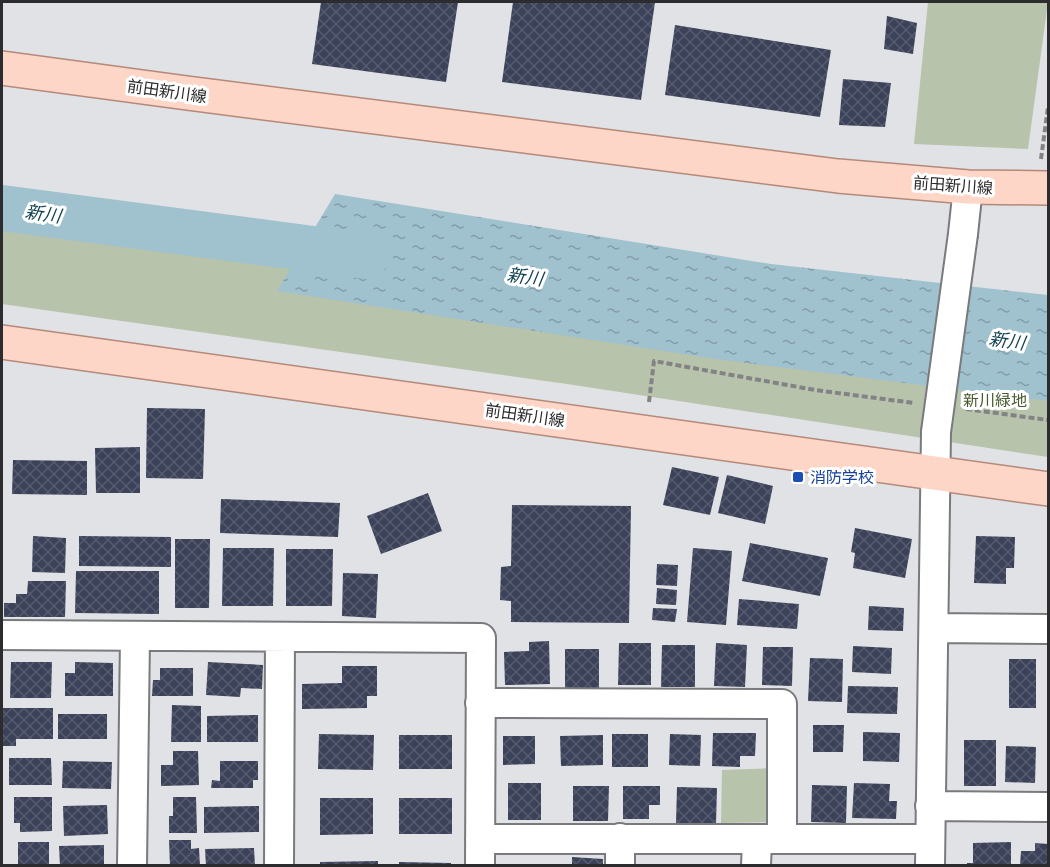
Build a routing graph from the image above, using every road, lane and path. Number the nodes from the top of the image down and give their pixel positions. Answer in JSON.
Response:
{"nodes":[{"id":1,"x":2,"y":68,"type":"edge"},
{"id":2,"x":1048,"y":107,"type":"edge"},
{"id":3,"x":1045,"y":175,"type":"edge"},
{"id":4,"x":968,"y":187,"type":"junction"},
{"id":5,"x":2,"y":342,"type":"edge"},
{"id":6,"x":649,"y":402,"type":"dead end"},
{"id":7,"x":920,"y":404,"type":"dead end"},
{"id":8,"x":955,"y":408,"type":"dead end"},
{"id":9,"x":1048,"y":420,"type":"edge"},
{"id":10,"x":937,"y":472,"type":"junction"},
{"id":11,"x":1048,"y":489,"type":"edge"},
{"id":12,"x":934,"y":628,"type":"junction"},
{"id":13,"x":1048,"y":629,"type":"edge"},
{"id":14,"x":2,"y":634,"type":"edge"},
{"id":15,"x":135,"y":637,"type":"junction"},
{"id":16,"x":280,"y":637,"type":"junction"},
{"id":17,"x":480,"y":703,"type":"junction"},
{"id":18,"x":930,"y":806,"type":"junction"},
{"id":19,"x":1048,"y":807,"type":"edge"},
{"id":20,"x":765,"y":848,"type":"edge"},
{"id":21,"x":480,"y":852,"type":"edge"},
{"id":22,"x":620,"y":852,"type":"edge"},
{"id":23,"x":930,"y":852,"type":"edge"},
{"id":24,"x":132,"y":866,"type":"edge"},
{"id":25,"x":279,"y":866,"type":"edge"}],
"edges":[{"from":1,"to":4,"type":"main road","name":"前田新川線"},
{"from":2,"to":3,"type":"path"},
{"from":3,"to":4,"type":"main road","name":"前田新川線"},
{"from":4,"to":10,"type":"street","bridge":true},
{"from":5,"to":10,"type":"main road","name":"前田新川線"},
{"from":6,"to":7,"type":"path"},
{"from":8,"to":9,"type":"path"},
{"from":10,"to":11,"type":"main road","name":"前田新川線"},
{"from":10,"to":12,"type":"street"},
{"from":12,"to":13,"type":"street"},
{"from":12,"to":18,"type":"street"},
{"from":14,"to":15,"type":"street"},
{"from":15,"to":16,"type":"street"},
{"from":15,"to":24,"type":"street"},
{"from":16,"to":17,"type":"street"},
{"from":16,"to":25,"type":"street"},
{"from":17,"to":20,"type":"street"},
{"from":17,"to":21,"type":"street"},
{"from":18,"to":19,"type":"street"},
{"from":18,"to":23,"type":"street"},
{"from":20,"to":22,"type":"street"},
{"from":20,"to":23,"type":"street"},
{"from":21,"to":22,"type":"street"}]}
